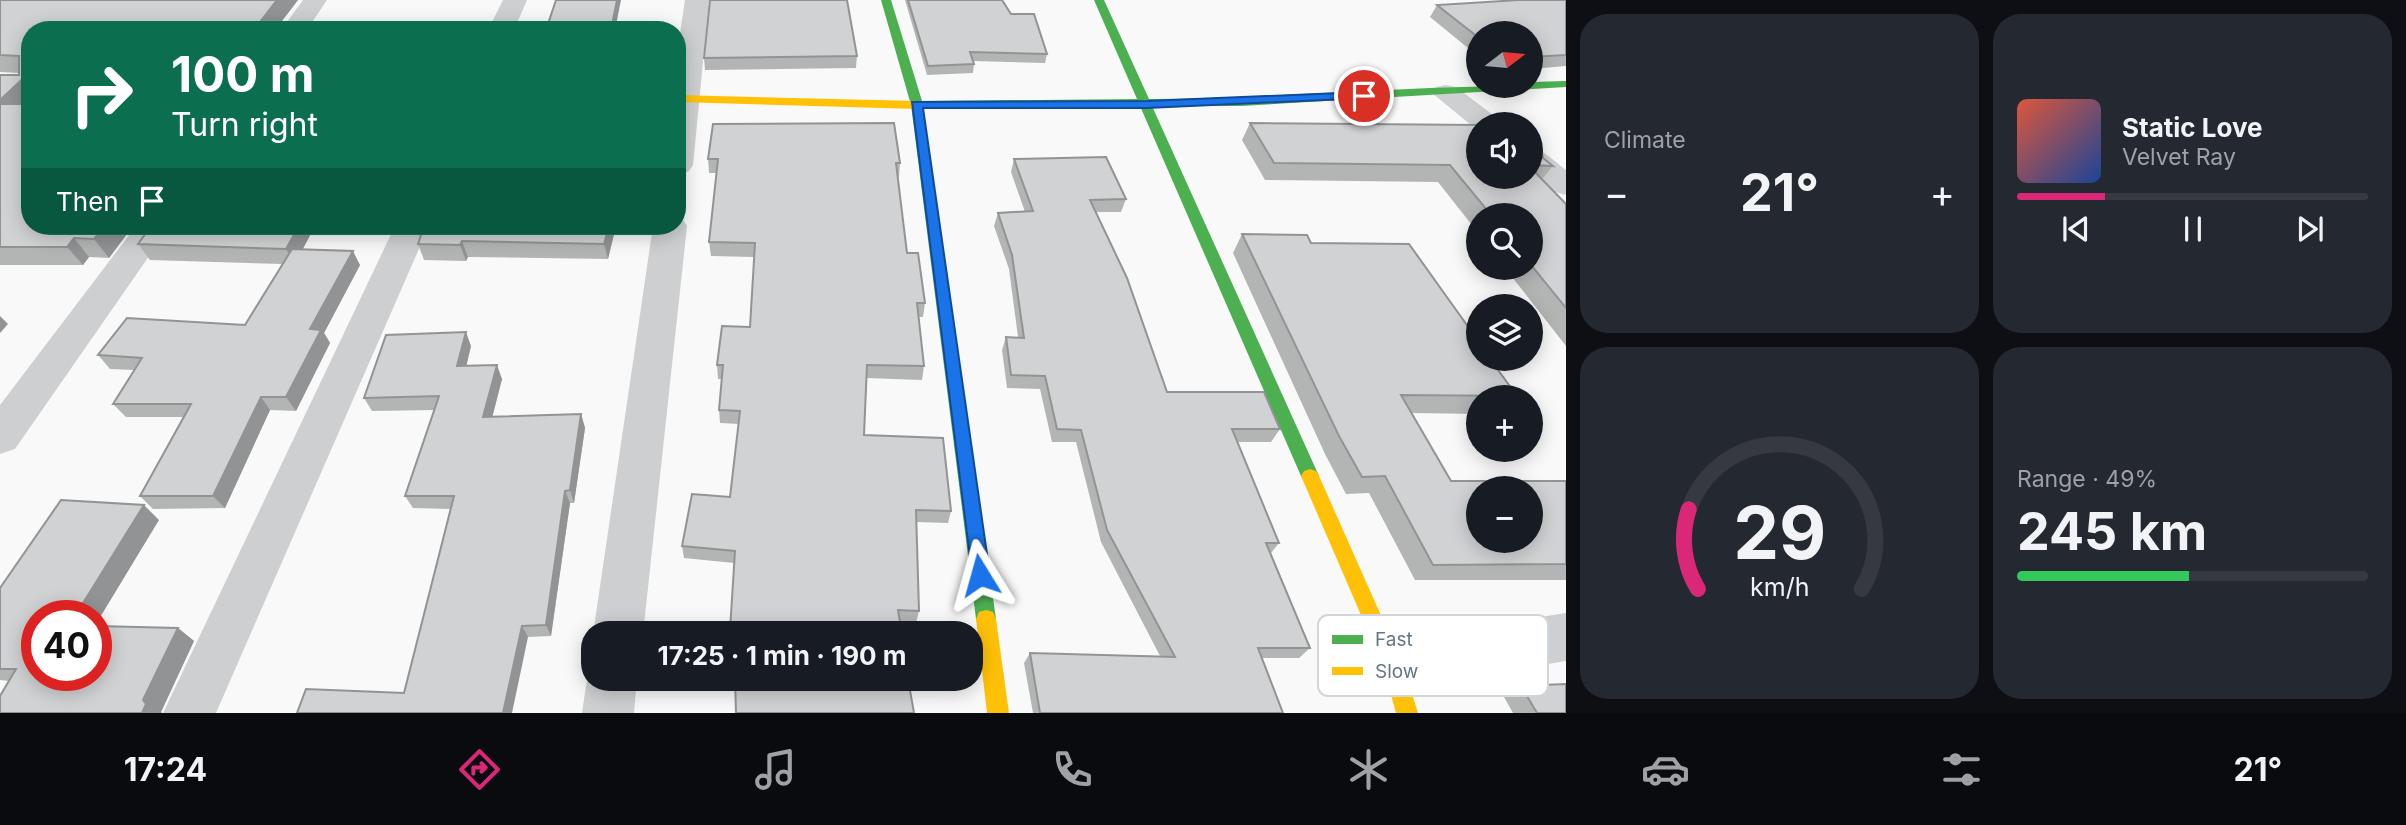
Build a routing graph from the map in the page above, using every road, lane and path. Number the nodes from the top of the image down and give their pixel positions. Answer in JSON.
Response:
{"nodes":[{"id":1,"x":315,"y":0,"type":"edge"},
{"id":2,"x":514,"y":0,"type":"edge"},
{"id":3,"x":697,"y":0,"type":"edge"},
{"id":4,"x":886,"y":0,"type":"edge"},
{"id":5,"x":1099,"y":0,"type":"edge"},
{"id":6,"x":300,"y":21,"type":"edge"},
{"id":7,"x":505,"y":21,"type":"edge"},
{"id":8,"x":686,"y":72,"type":"edge"},
{"id":9,"x":1566,"y":84,"type":"edge"},
{"id":10,"x":1446,"y":93,"type":"junction"},
{"id":11,"x":686,"y":98,"type":"edge"},
{"id":12,"x":1147,"y":104,"type":"junction"},
{"id":13,"x":917,"y":105,"type":"junction"},
{"id":14,"x":1471,"y":112,"type":"edge"},
{"id":15,"x":1543,"y":167,"type":"edge"},
{"id":16,"x":1566,"y":185,"type":"edge"},
{"id":17,"x":146,"y":235,"type":"edge"},
{"id":18,"x":407,"y":235,"type":"edge"},
{"id":19,"x":669,"y":235,"type":"edge"},
{"id":20,"x":0,"y":437,"type":"edge"},
{"id":21,"x":1370,"y":615,"type":"edge"},
{"id":22,"x":620,"y":621,"type":"edge"},
{"id":23,"x":1566,"y":637,"type":"edge"},
{"id":24,"x":1548,"y":640,"type":"edge"},
{"id":25,"x":611,"y":691,"type":"edge"},
{"id":26,"x":1402,"y":696,"type":"edge"},
{"id":27,"x":189,"y":713,"type":"edge"},
{"id":28,"x":608,"y":713,"type":"edge"},
{"id":29,"x":998,"y":713,"type":"edge"},
{"id":30,"x":1407,"y":713,"type":"edge"}],
"edges":[{"from":1,"to":6,"type":"street"},
{"from":2,"to":7,"type":"street"},
{"from":3,"to":8,"type":"street"},
{"from":4,"to":13,"type":"street"},
{"from":5,"to":12,"type":"street"},
{"from":9,"to":10,"type":"street"},
{"from":10,"to":12,"type":"street"},
{"from":10,"to":14,"type":"street"},
{"from":11,"to":13,"type":"street"},
{"from":12,"to":13,"type":"street"},
{"from":12,"to":21,"type":"street"},
{"from":13,"to":29,"type":"street"},
{"from":15,"to":16,"type":"street"},
{"from":17,"to":20,"type":"street"},
{"from":18,"to":27,"type":"street"},
{"from":19,"to":22,"type":"street"},
{"from":23,"to":24,"type":"street"},
{"from":25,"to":28,"type":"street"},
{"from":26,"to":30,"type":"street"}]}
